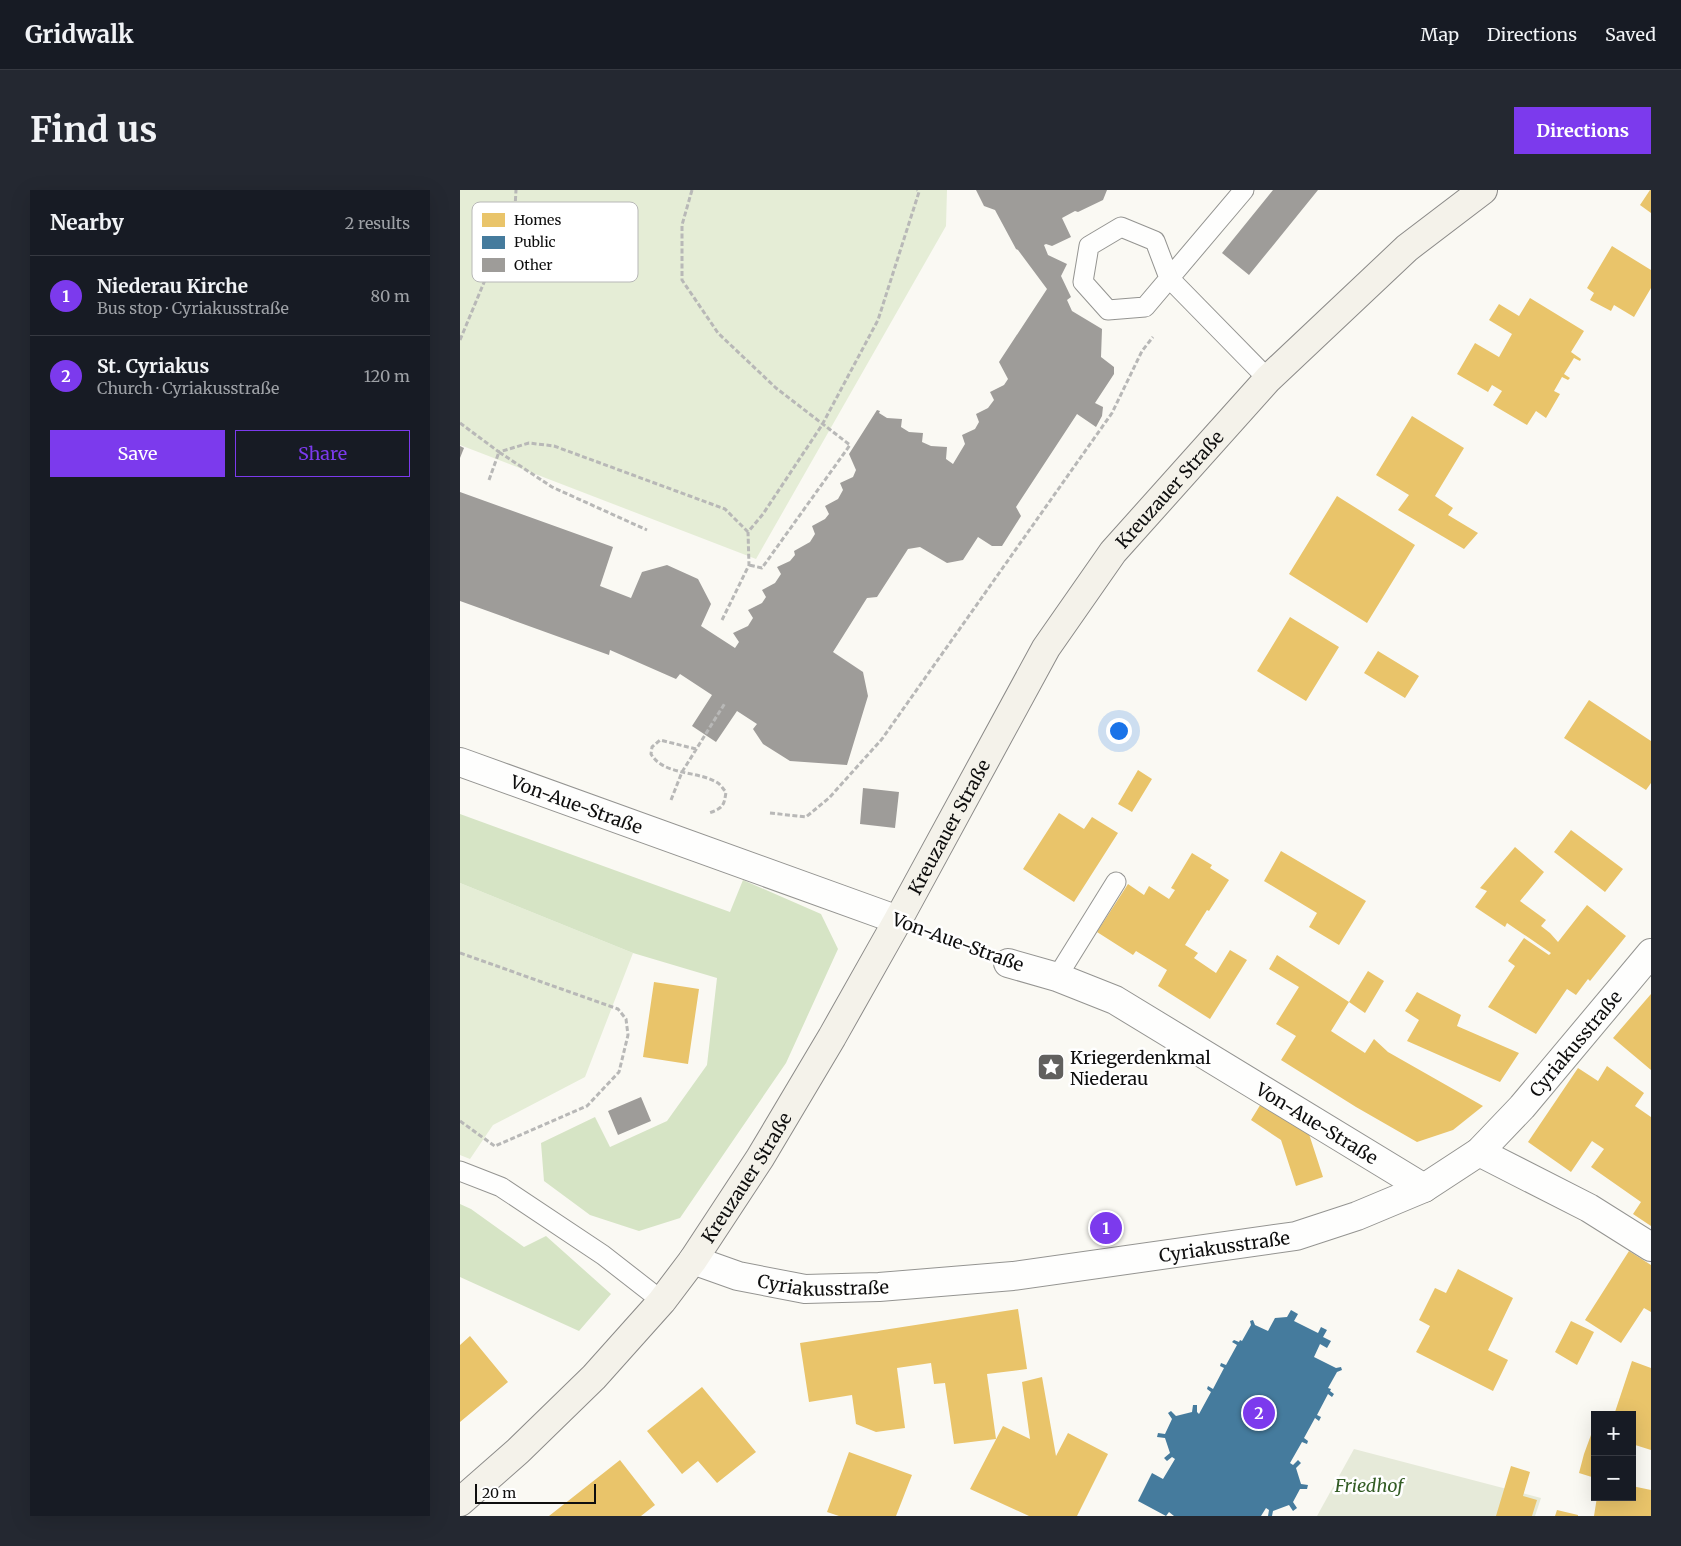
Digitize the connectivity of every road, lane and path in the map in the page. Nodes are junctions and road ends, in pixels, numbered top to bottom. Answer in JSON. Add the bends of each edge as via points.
{"nodes":[{"id":1,"x":692,"y":190,"type":"edge"},
{"id":2,"x":1244,"y":190,"type":"edge"},
{"id":3,"x":1483,"y":190,"type":"edge"},
{"id":4,"x":919,"y":191,"type":"edge"},
{"id":5,"x":1169,"y":278,"type":"junction"},
{"id":6,"x":484,"y":282,"type":"edge"},
{"id":7,"x":1193,"y":303,"type":"junction"},
{"id":8,"x":460,"y":340,"type":"edge"},
{"id":9,"x":1268,"y":379,"type":"junction"},
{"id":10,"x":460,"y":423,"type":"edge"},
{"id":11,"x":822,"y":425,"type":"junction"},
{"id":12,"x":499,"y":452,"type":"junction"},
{"id":13,"x":489,"y":480,"type":"dead end"},
{"id":14,"x":647,"y":530,"type":"dead end"},
{"id":15,"x":748,"y":532,"type":"junction"},
{"id":16,"x":749,"y":565,"type":"junction"},
{"id":17,"x":722,"y":620,"type":"dead end"},
{"id":18,"x":725,"y":703,"type":"dead end"},
{"id":19,"x":696,"y":749,"type":"junction"},
{"id":20,"x":460,"y":762,"type":"edge"},
{"id":21,"x":682,"y":772,"type":"junction"},
{"id":22,"x":673,"y":794,"type":"dead end"},
{"id":23,"x":671,"y":799,"type":"dead end"},
{"id":24,"x":678,"y":802,"type":"dead end"},
{"id":25,"x":703,"y":812,"type":"dead end"},
{"id":26,"x":770,"y":813,"type":"dead end"},
{"id":27,"x":1116,"y":882,"type":"dead end"},
{"id":28,"x":898,"y":920,"type":"junction"},
{"id":29,"x":460,"y":952,"type":"edge"},
{"id":30,"x":1651,"y":953,"type":"edge"},
{"id":31,"x":1008,"y":963,"type":"joint"},
{"id":32,"x":1057,"y":977,"type":"junction"},
{"id":33,"x":495,"y":1146,"type":"dead end"},
{"id":34,"x":1479,"y":1152,"type":"junction"},
{"id":35,"x":460,"y":1171,"type":"edge"},
{"id":36,"x":1424,"y":1188,"type":"junction"},
{"id":37,"x":1651,"y":1247,"type":"edge"},
{"id":38,"x":693,"y":1260,"type":"junction"},
{"id":39,"x":662,"y":1301,"type":"junction"},
{"id":40,"x":460,"y":1502,"type":"edge"}],
"edges":[{"from":1,"to":11,"type":"path","via":[[682,225],[682,280],[718,333],[776,388]]},
{"from":2,"to":5,"type":"lane"},
{"from":3,"to":9,"type":"main road","name":"Kreuzauer Straße","via":[[1407,248]]},
{"from":4,"to":11,"type":"path","via":[[878,320]]},
{"from":5,"to":5,"type":"lane","via":[[1155,242],[1121,227],[1089,246],[1083,282],[1108,310],[1145,307]]},
{"from":5,"to":7,"type":"lane"},
{"from":6,"to":8,"type":"path"},
{"from":7,"to":9,"type":"lane"},
{"from":7,"to":26,"type":"path","via":[[1157,330],[1142,350],[1112,413],[882,739],[829,798],[806,817]]},
{"from":9,"to":28,"type":"main road","name":"Kreuzauer Straße","via":[[1113,552],[1046,648]]},
{"from":10,"to":12,"type":"path"},
{"from":11,"to":15,"type":"path"},
{"from":11,"to":16,"type":"path","via":[[850,445],[762,568]]},
{"from":12,"to":13,"type":"path"},
{"from":12,"to":14,"type":"path","via":[[552,487]]},
{"from":12,"to":15,"type":"path","via":[[529,443],[554,446],[725,509]]},
{"from":15,"to":16,"type":"path"},
{"from":16,"to":17,"type":"path"},
{"from":18,"to":19,"type":"path"},
{"from":19,"to":21,"type":"path"},
{"from":19,"to":21,"type":"path","via":[[660,740],[652,747],[650,754],[655,761]]},
{"from":20,"to":28,"type":"street","name":"Von-Aue-Straße"},
{"from":21,"to":22,"type":"path"},
{"from":21,"to":25,"type":"path","via":[[718,783],[726,792],[725,804],[719,810]]},
{"from":23,"to":24,"type":"path"},
{"from":27,"to":32,"type":"lane"},
{"from":28,"to":31,"type":"path","name":"Von-Aue-Straße"},
{"from":28,"to":38,"type":"main road","name":"Kreuzauer Straße","via":[[760,1158]]},
{"from":29,"to":33,"type":"path","via":[[618,1009],[626,1019],[628,1035],[619,1072],[587,1106]]},
{"from":30,"to":34,"type":"street","name":"Cyriakusstraße","via":[[1522,1107]]},
{"from":31,"to":32,"type":"street","name":"Von-Aue-Straße"},
{"from":32,"to":36,"type":"street","name":"Von-Aue-Straße","via":[[1115,1000]]},
{"from":34,"to":36,"type":"street","name":"Cyriakusstraße"},
{"from":34,"to":37,"type":"street","via":[[1588,1208]]},
{"from":35,"to":39,"type":"lane","via":[[501,1186],[603,1255]]},
{"from":36,"to":38,"type":"street","name":"Cyriakusstraße","via":[[1357,1216],[1296,1236],[1013,1276],[879,1288],[805,1289],[738,1276]]},
{"from":38,"to":39,"type":"main road","name":"Kreuzauer Straße"},
{"from":39,"to":40,"type":"main road","name":"Kreuzauer Straße","via":[[565,1407]]}]}
